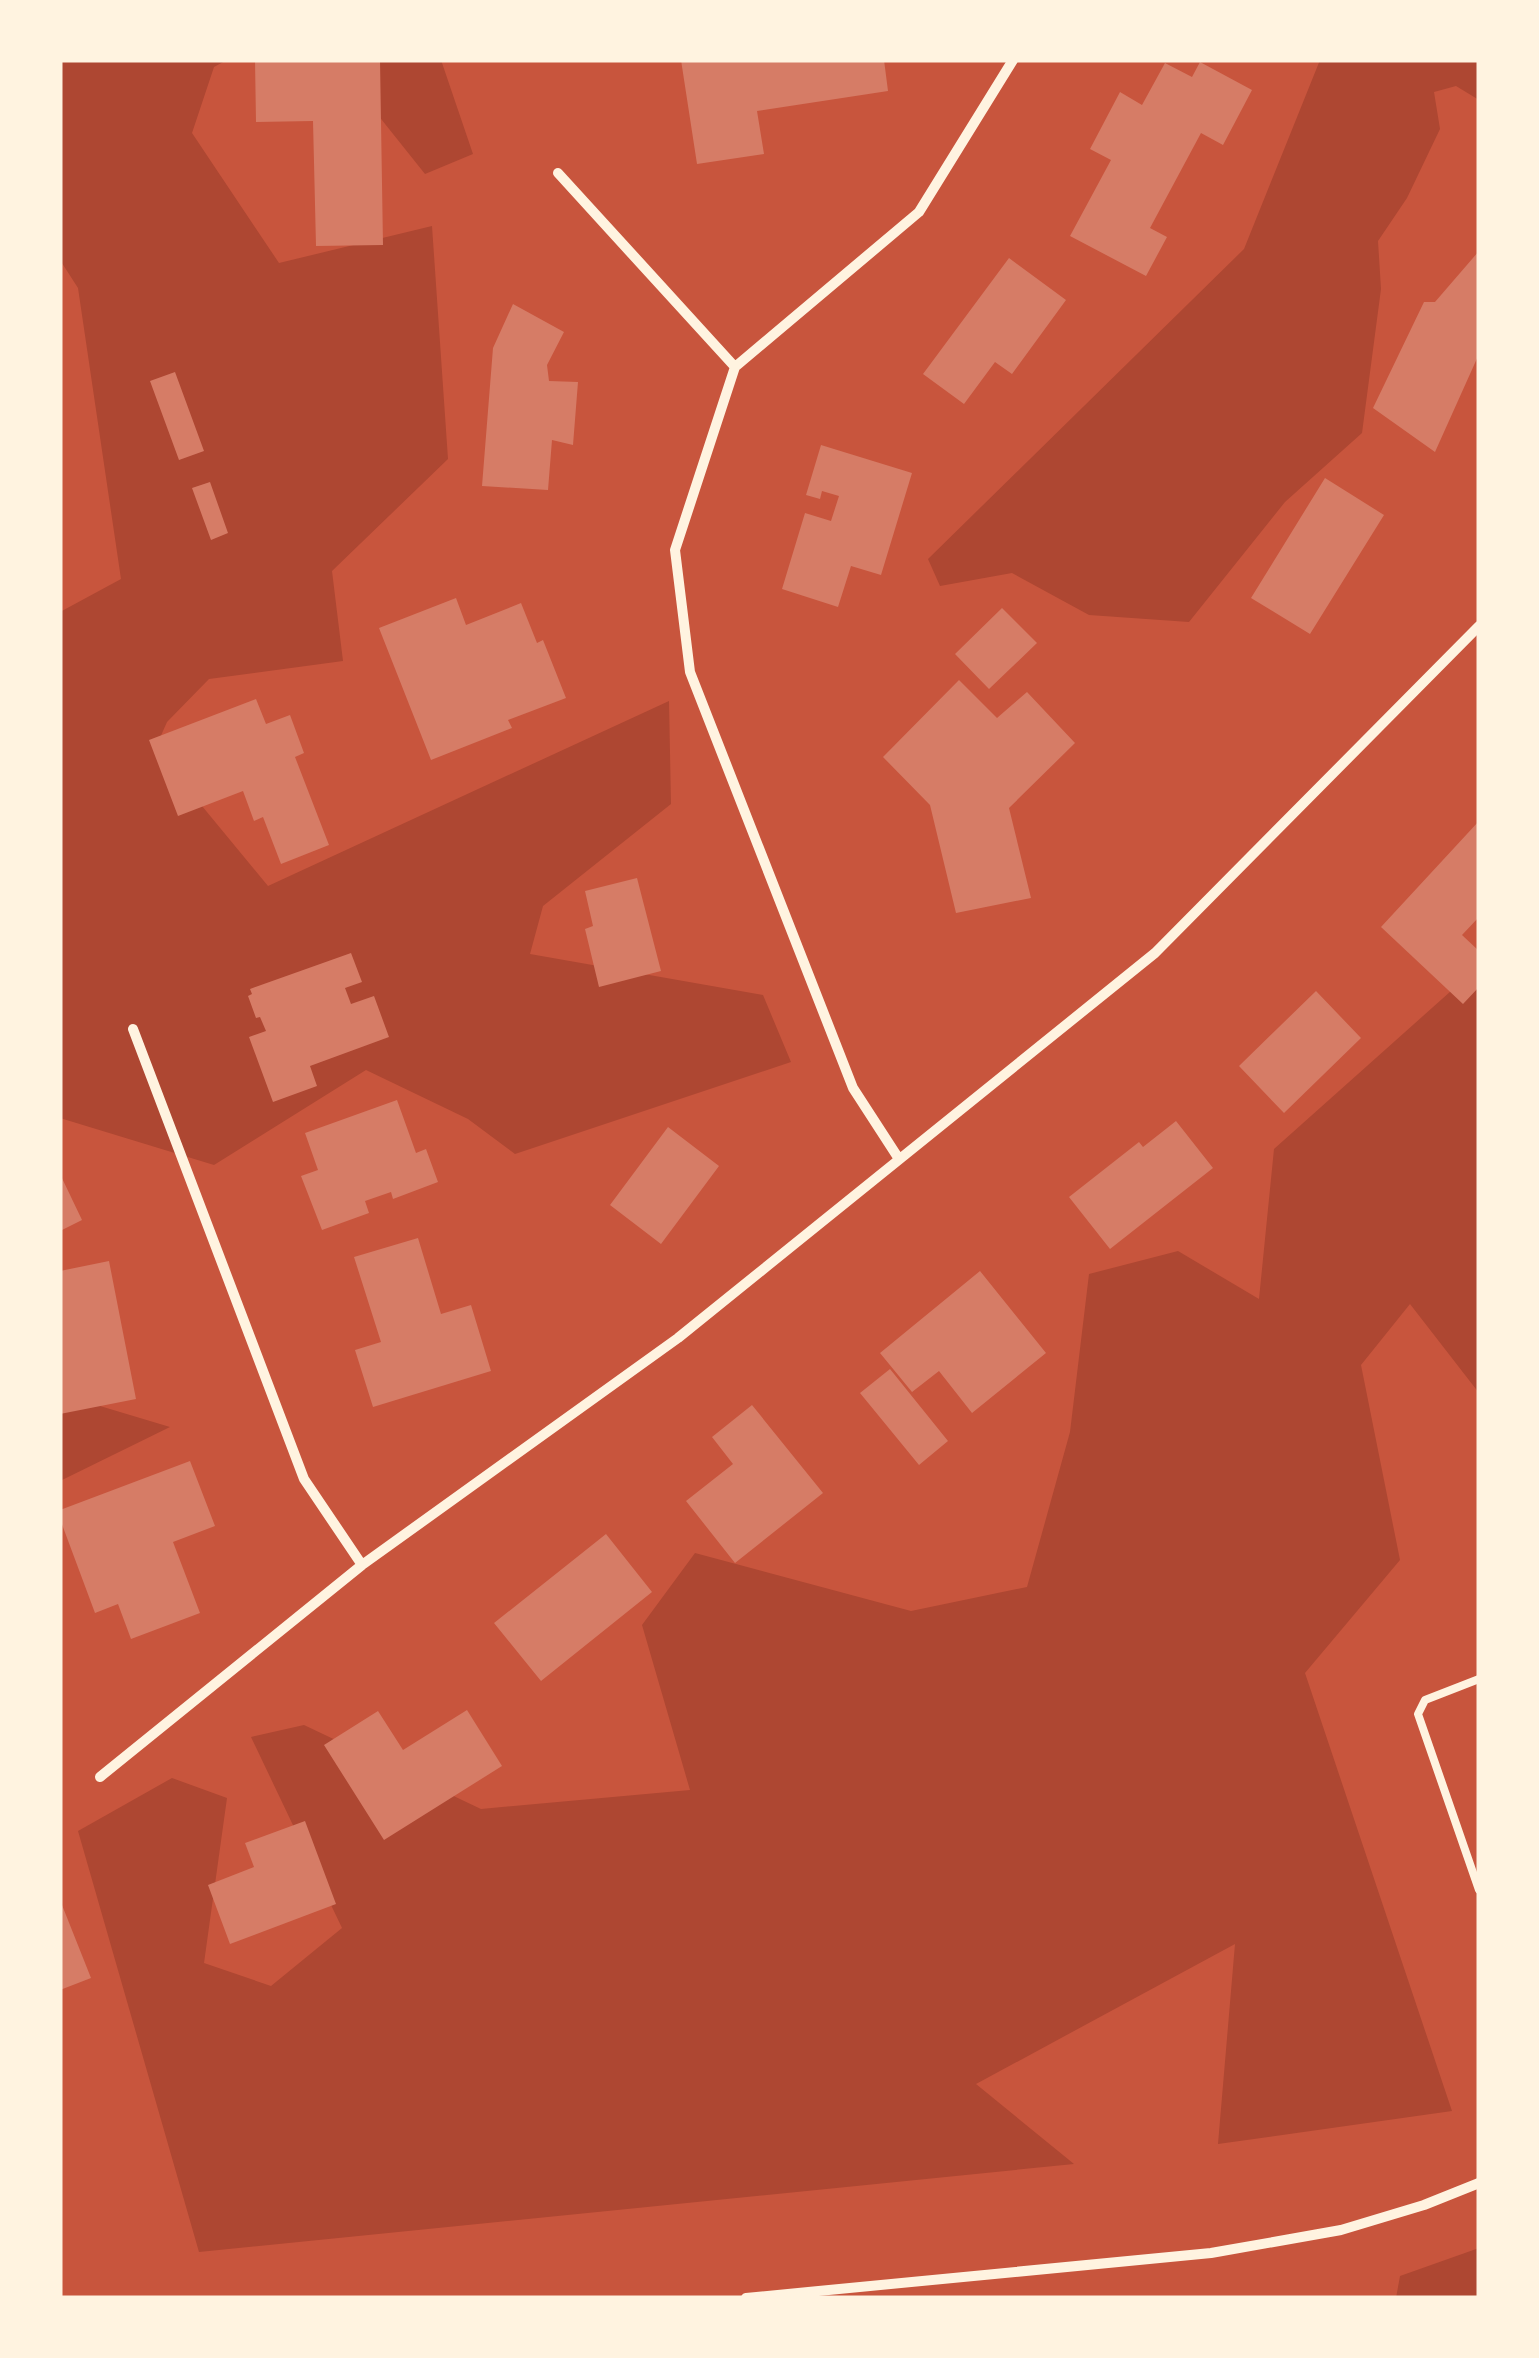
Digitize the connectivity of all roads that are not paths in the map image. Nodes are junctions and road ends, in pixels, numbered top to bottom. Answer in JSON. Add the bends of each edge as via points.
{"nodes":[{"id":1,"x":1014,"y":60,"type":"edge"},
{"id":2,"x":558,"y":173,"type":"dead end"},
{"id":3,"x":735,"y":367,"type":"junction"},
{"id":4,"x":1479,"y":626,"type":"edge"},
{"id":5,"x":133,"y":1029,"type":"dead end"},
{"id":6,"x":899,"y":1159,"type":"junction"},
{"id":7,"x":362,"y":1564,"type":"junction"},
{"id":8,"x":1479,"y":1679,"type":"edge"},
{"id":9,"x":100,"y":1777,"type":"dead end"},
{"id":10,"x":1479,"y":1890,"type":"edge"},
{"id":11,"x":1479,"y":2183,"type":"edge"},
{"id":12,"x":746,"y":2298,"type":"edge"}],
"edges":[{"from":1,"to":3,"type":"street","via":[[919,212]]},
{"from":2,"to":3,"type":"street"},
{"from":3,"to":6,"type":"street","via":[[674,550],[690,672],[853,1088]]},
{"from":4,"to":6,"type":"street","via":[[1155,954]]},
{"from":5,"to":7,"type":"street","via":[[304,1479]]},
{"from":6,"to":7,"type":"street","via":[[678,1338]]},
{"from":7,"to":9,"type":"street"},
{"from":8,"to":10,"type":"lane","via":[[1425,1700],[1418,1714]]},
{"from":11,"to":12,"type":"street","via":[[1341,2230],[1211,2253]]}]}
